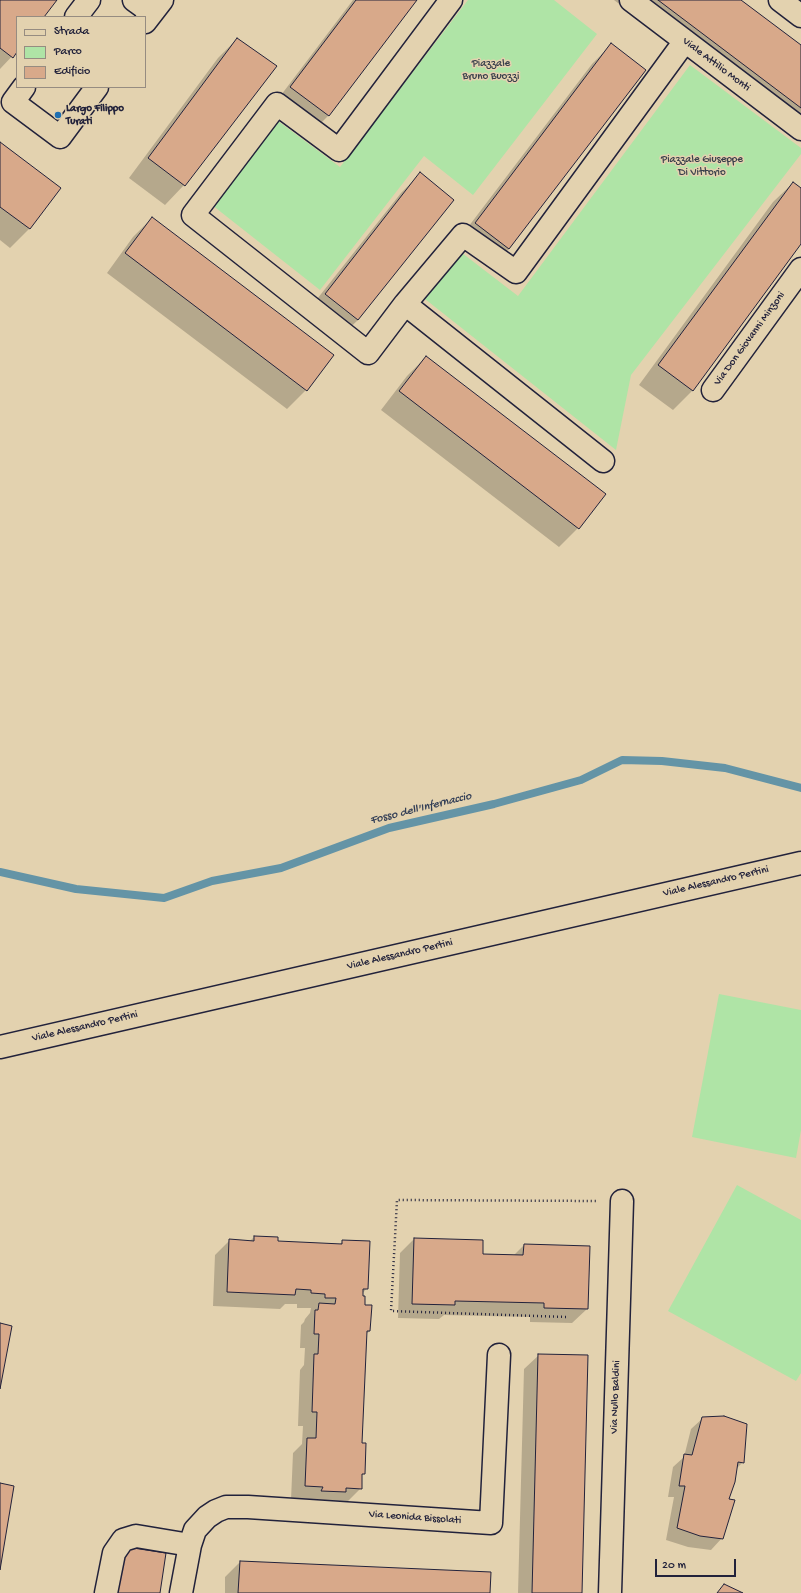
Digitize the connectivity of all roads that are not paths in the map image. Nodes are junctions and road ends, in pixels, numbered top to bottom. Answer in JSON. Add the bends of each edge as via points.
{"nodes":[{"id":1,"x":89,"y":0,"type":"edge"},
{"id":2,"x":134,"y":0,"type":"edge"},
{"id":3,"x":451,"y":0,"type":"edge"},
{"id":4,"x":631,"y":0,"type":"edge"},
{"id":5,"x":780,"y":0,"type":"edge"},
{"id":6,"x":153,"y":12,"type":"edge"},
{"id":7,"x":77,"y":16,"type":"edge"},
{"id":8,"x":801,"y":16,"type":"edge"},
{"id":9,"x":685,"y":41,"type":"junction"},
{"id":10,"x":23,"y":88,"type":"edge"},
{"id":11,"x":96,"y":88,"type":"edge"},
{"id":12,"x":801,"y":129,"type":"edge"},
{"id":13,"x":801,"y":269,"type":"edge"},
{"id":14,"x":405,"y":304,"type":"junction"},
{"id":15,"x":713,"y":390,"type":"dead end"},
{"id":16,"x":603,"y":461,"type":"dead end"},
{"id":17,"x":801,"y":863,"type":"edge"},
{"id":18,"x":0,"y":1047,"type":"edge"},
{"id":19,"x":622,"y":1201,"type":"road end"},
{"id":20,"x":499,"y":1355,"type":"dead end"},
{"id":21,"x":190,"y":1545,"type":"junction"},
{"id":22,"x":106,"y":1593,"type":"edge"},
{"id":23,"x":181,"y":1593,"type":"edge"},
{"id":24,"x":610,"y":1593,"type":"edge"}],
"edges":[{"from":1,"to":7,"type":"street"},
{"from":2,"to":6,"type":"street"},
{"from":3,"to":14,"type":"street","via":[[339,150],[277,104],[193,215],[368,353]]},
{"from":4,"to":9,"type":"street","name":"Viale Attilio Monti"},
{"from":5,"to":8,"type":"street"},
{"from":9,"to":12,"type":"street","name":"Viale Attilio Monti"},
{"from":9,"to":14,"type":"street","via":[[516,272],[463,235]]},
{"from":10,"to":11,"type":"street","via":[[13,102],[60,137]]},
{"from":13,"to":15,"type":"street","name":"Via Don Giovanni Minzoni"},
{"from":14,"to":16,"type":"street"},
{"from":17,"to":18,"type":"street","name":"Viale Alessandro Pertini"},
{"from":19,"to":24,"type":"street","name":"Via Nullo Baldini"},
{"from":20,"to":21,"type":"street","name":"Via Leonida Bissolati","via":[[491,1523],[236,1506],[221,1509],[207,1517],[195,1530]]},
{"from":21,"to":22,"type":"street","via":[[136,1536],[123,1540],[114,1553]]},
{"from":21,"to":23,"type":"street"}]}
